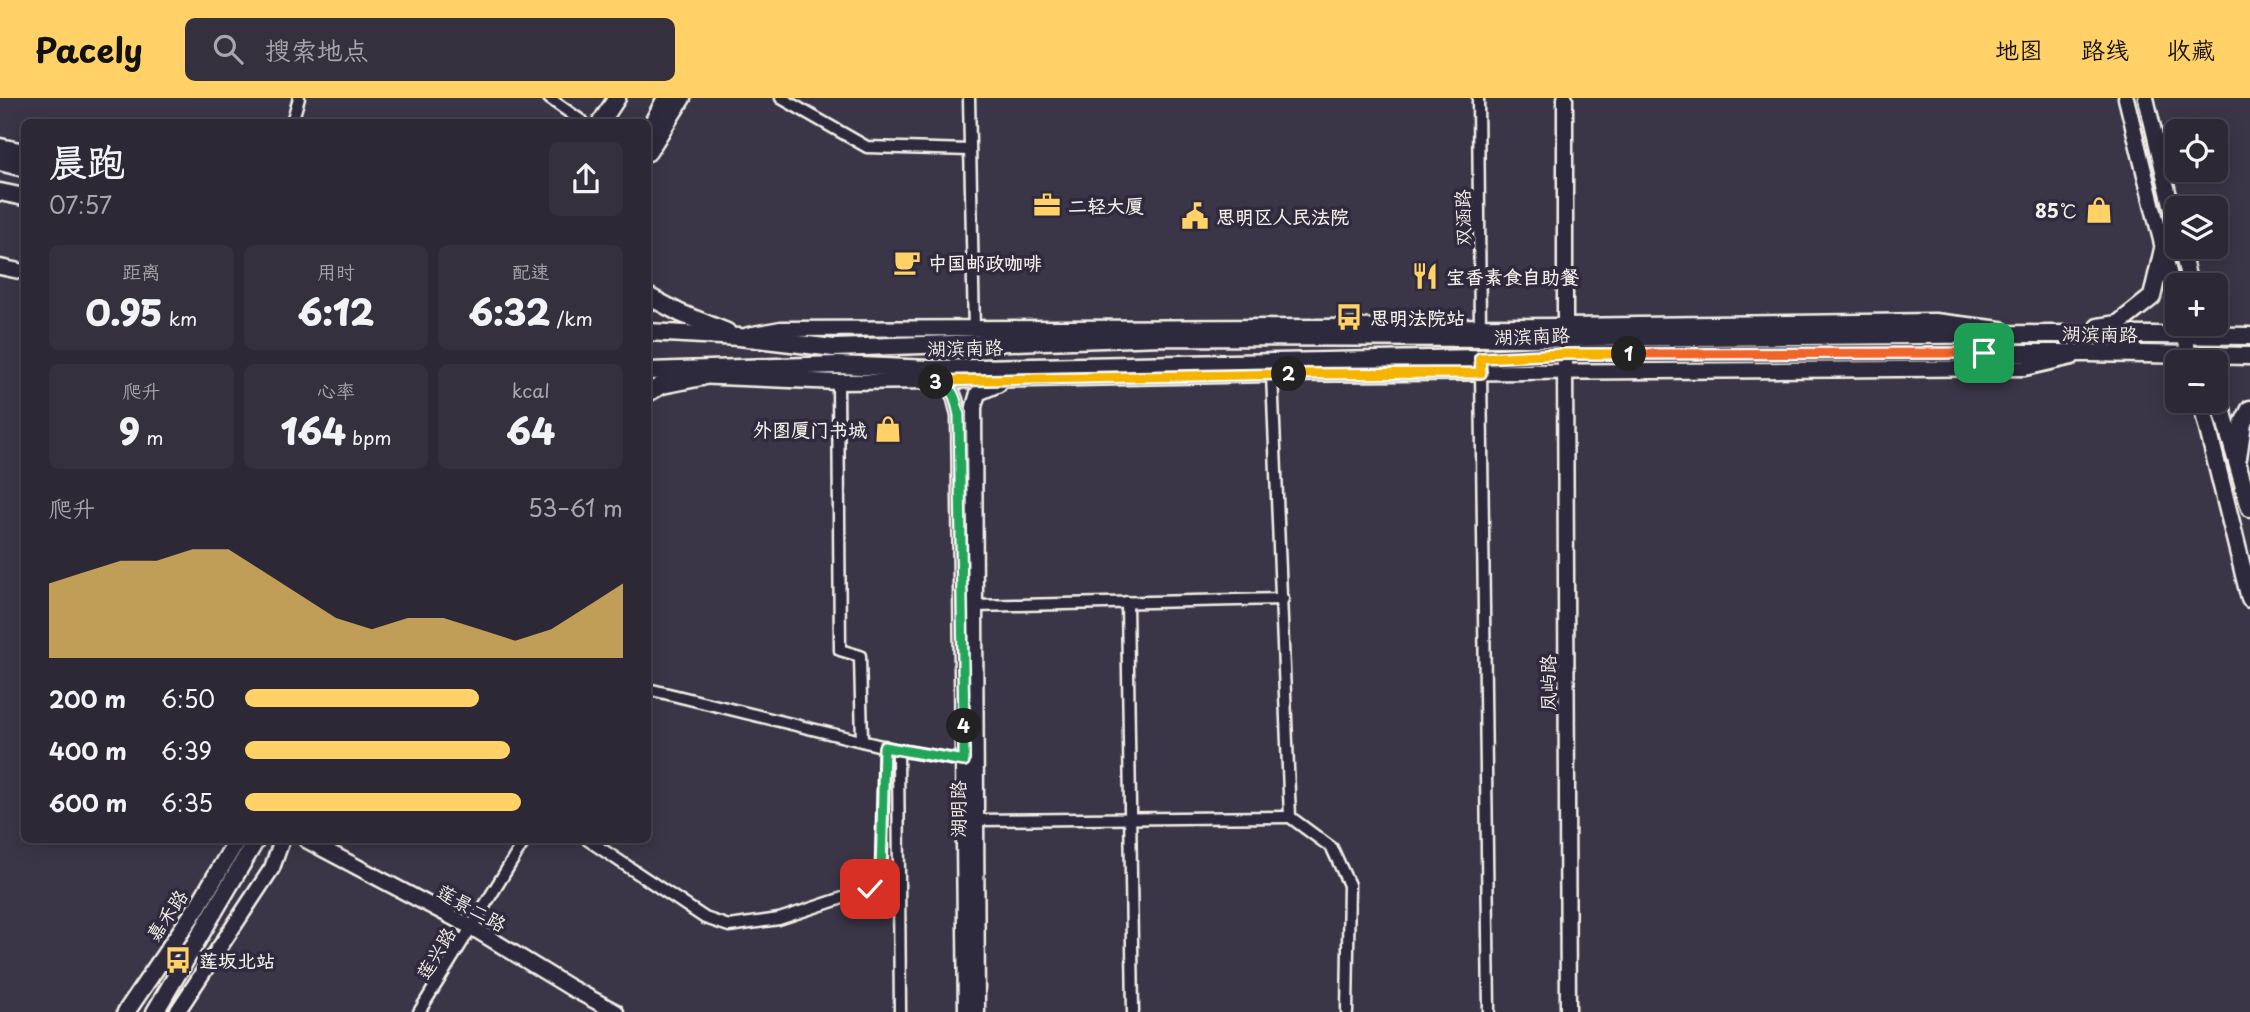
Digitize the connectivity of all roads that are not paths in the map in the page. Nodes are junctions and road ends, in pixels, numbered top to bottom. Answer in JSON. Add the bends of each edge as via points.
{"nodes":[{"id":1,"x":299,"y":98,"type":"edge"},
{"id":2,"x":549,"y":98,"type":"edge"},
{"id":3,"x":619,"y":98,"type":"edge"},
{"id":4,"x":667,"y":98,"type":"edge"},
{"id":5,"x":682,"y":98,"type":"edge"},
{"id":6,"x":781,"y":98,"type":"edge"},
{"id":7,"x":969,"y":98,"type":"edge"},
{"id":8,"x":1478,"y":98,"type":"edge"},
{"id":9,"x":1565,"y":98,"type":"edge"},
{"id":10,"x":2126,"y":98,"type":"edge"},
{"id":11,"x":2146,"y":98,"type":"edge"},
{"id":12,"x":293,"y":119,"type":"edge"},
{"id":13,"x":579,"y":119,"type":"edge"},
{"id":14,"x":603,"y":119,"type":"edge"},
{"id":15,"x":610,"y":119,"type":"edge"},
{"id":16,"x":651,"y":127,"type":"edge"},
{"id":17,"x":0,"y":147,"type":"edge"},
{"id":18,"x":651,"y":147,"type":"edge"},
{"id":19,"x":970,"y":150,"type":"junction"},
{"id":20,"x":21,"y":151,"type":"edge"},
{"id":21,"x":0,"y":162,"type":"edge"},
{"id":22,"x":21,"y":167,"type":"edge"},
{"id":23,"x":0,"y":192,"type":"edge"},
{"id":24,"x":21,"y":196,"type":"edge"},
{"id":25,"x":2169,"y":196,"type":"edge"},
{"id":26,"x":2163,"y":249,"type":"junction"},
{"id":27,"x":0,"y":267,"type":"edge"},
{"id":28,"x":21,"y":271,"type":"edge"},
{"id":29,"x":2169,"y":273,"type":"edge"},
{"id":30,"x":651,"y":298,"type":"edge"},
{"id":31,"x":974,"y":330,"type":"junction"},
{"id":32,"x":1480,"y":331,"type":"junction"},
{"id":33,"x":2165,"y":331,"type":"edge"},
{"id":34,"x":651,"y":332,"type":"edge"},
{"id":35,"x":2228,"y":333,"type":"edge"},
{"id":36,"x":2051,"y":334,"type":"junction"},
{"id":37,"x":2250,"y":336,"type":"edge"},
{"id":38,"x":739,"y":337,"type":"junction"},
{"id":39,"x":1565,"y":339,"type":"junction"},
{"id":40,"x":2089,"y":353,"type":"junction"},
{"id":41,"x":2250,"y":356,"type":"edge"},
{"id":42,"x":2165,"y":358,"type":"edge"},
{"id":43,"x":2228,"y":358,"type":"edge"},
{"id":44,"x":1481,"y":365,"type":"junction"},
{"id":45,"x":651,"y":371,"type":"edge"},
{"id":46,"x":651,"y":371,"type":"edge"},
{"id":47,"x":1565,"y":372,"type":"junction"},
{"id":48,"x":1272,"y":374,"type":"junction"},
{"id":49,"x":707,"y":376,"type":"junction"},
{"id":50,"x":1014,"y":380,"type":"junction"},
{"id":51,"x":935,"y":381,"type":"junction"},
{"id":52,"x":838,"y":382,"type":"junction"},
{"id":53,"x":651,"y":391,"type":"edge"},
{"id":54,"x":2250,"y":409,"type":"edge"},
{"id":55,"x":2204,"y":413,"type":"edge"},
{"id":56,"x":2223,"y":413,"type":"edge"},
{"id":57,"x":2250,"y":508,"type":"edge"},
{"id":58,"x":1283,"y":599,"type":"junction"},
{"id":59,"x":2250,"y":599,"type":"edge"},
{"id":60,"x":1128,"y":602,"type":"junction"},
{"id":61,"x":975,"y":606,"type":"junction"},
{"id":62,"x":651,"y":689,"type":"edge"},
{"id":63,"x":863,"y":741,"type":"junction"},
{"id":64,"x":884,"y":747,"type":"junction"},
{"id":65,"x":898,"y":750,"type":"junction"},
{"id":66,"x":964,"y":761,"type":"junction"},
{"id":67,"x":1290,"y":817,"type":"junction"},
{"id":68,"x":1130,"y":818,"type":"junction"},
{"id":69,"x":976,"y":820,"type":"junction"},
{"id":70,"x":235,"y":843,"type":"edge"},
{"id":71,"x":254,"y":843,"type":"edge"},
{"id":72,"x":281,"y":843,"type":"edge"},
{"id":73,"x":312,"y":843,"type":"edge"},
{"id":74,"x":523,"y":843,"type":"edge"},
{"id":75,"x":592,"y":843,"type":"edge"},
{"id":76,"x":471,"y":927,"type":"junction"},
{"id":77,"x":126,"y":1012,"type":"edge"},
{"id":78,"x":155,"y":1012,"type":"edge"},
{"id":79,"x":177,"y":1012,"type":"edge"},
{"id":80,"x":419,"y":1012,"type":"edge"},
{"id":81,"x":616,"y":1012,"type":"edge"},
{"id":82,"x":900,"y":1012,"type":"edge"},
{"id":83,"x":966,"y":1012,"type":"edge"},
{"id":84,"x":976,"y":1012,"type":"edge"},
{"id":85,"x":1133,"y":1012,"type":"edge"},
{"id":86,"x":1348,"y":1012,"type":"edge"},
{"id":87,"x":1489,"y":1012,"type":"edge"},
{"id":88,"x":1568,"y":1012,"type":"edge"}],
"edges":[{"from":1,"to":12,"type":"street"},
{"from":2,"to":13,"type":"street"},
{"from":3,"to":14,"type":"main road"},
{"from":3,"to":15,"type":"main road"},
{"from":4,"to":16,"type":"main road"},
{"from":5,"to":18,"type":"main road"},
{"from":6,"to":19,"type":"street","via":[[867,147]]},
{"from":7,"to":19,"type":"street"},
{"from":8,"to":32,"type":"street","name":"双涵路"},
{"from":9,"to":39,"type":"main road","name":"凤屿路"},
{"from":10,"to":26,"type":"main road"},
{"from":11,"to":25,"type":"main road"},
{"from":17,"to":20,"type":"main road"},
{"from":19,"to":31,"type":"street"},
{"from":21,"to":22,"type":"main road"},
{"from":23,"to":24,"type":"main road"},
{"from":26,"to":29,"type":"main road"},
{"from":26,"to":36,"type":"main road","via":[[2152,297],[2118,324]]},
{"from":27,"to":28,"type":"main road"},
{"from":30,"to":38,"type":"main road"},
{"from":31,"to":32,"type":"main road","name":"湖滨南路"},
{"from":31,"to":38,"type":"main road","name":"湖滨南路","via":[[781,329]]},
{"from":32,"to":38,"type":"main road","name":"湖滨南路","via":[[834,348]]},
{"from":32,"to":39,"type":"main road","name":"湖滨南路"},
{"from":33,"to":36,"type":"main road","name":"湖滨南路"},
{"from":34,"to":38,"type":"main road","name":"湖滨南路"},
{"from":35,"to":37,"type":"main road","name":"湖滨南路"},
{"from":36,"to":39,"type":"main road","name":"湖滨南路"},
{"from":39,"to":40,"type":"main road","name":"湖滨南路"},
{"from":39,"to":44,"type":"main road","name":"湖滨南路"},
{"from":39,"to":47,"type":"main road","name":"凤屿路"},
{"from":40,"to":42,"type":"main road","name":"湖滨南路"},
{"from":40,"to":47,"type":"main road","via":[[2025,368]]},
{"from":41,"to":43,"type":"main road","name":"湖滨南路"},
{"from":44,"to":45,"type":"main road","name":"湖滨南路","via":[[930,369],[838,365]]},
{"from":44,"to":47,"type":"main road"},
{"from":44,"to":48,"type":"main road"},
{"from":44,"to":87,"type":"street"},
{"from":46,"to":49,"type":"main road"},
{"from":47,"to":88,"type":"main road","name":"凤屿路"},
{"from":48,"to":50,"type":"main road"},
{"from":48,"to":58,"type":"street"},
{"from":49,"to":52,"type":"main road"},
{"from":49,"to":53,"type":"main road"},
{"from":50,"to":51,"type":"main road"},
{"from":50,"to":61,"type":"main road","name":"湖明路","via":[[978,393],[974,407]]},
{"from":51,"to":52,"type":"main road"},
{"from":51,"to":66,"type":"main road","name":"湖明路","via":[[955,395],[959,415]]},
{"from":52,"to":63,"type":"street","via":[[840,650],[860,656]]},
{"from":54,"to":57,"type":"main road","via":[[2237,457]]},
{"from":55,"to":59,"type":"main road"},
{"from":56,"to":57,"type":"main road"},
{"from":58,"to":60,"type":"street"},
{"from":58,"to":67,"type":"street"},
{"from":60,"to":61,"type":"street"},
{"from":60,"to":68,"type":"street"},
{"from":61,"to":69,"type":"main road","name":"湖明路"},
{"from":62,"to":63,"type":"street"},
{"from":63,"to":64,"type":"street"},
{"from":64,"to":65,"type":"street"},
{"from":64,"to":75,"type":"street","via":[[881,877],[870,889],[779,919],[729,926],[705,918]]},
{"from":65,"to":66,"type":"street"},
{"from":65,"to":82,"type":"street"},
{"from":66,"to":83,"type":"main road","name":"湖明路"},
{"from":67,"to":68,"type":"street"},
{"from":67,"to":86,"type":"street","via":[[1332,848],[1349,885]]},
{"from":68,"to":69,"type":"street"},
{"from":68,"to":85,"type":"street"},
{"from":69,"to":84,"type":"main road","name":"湖明路"},
{"from":70,"to":77,"type":"main road","name":"嘉禾路"},
{"from":71,"to":78,"type":"main road","name":"嘉禾路"},
{"from":72,"to":79,"type":"main road","via":[[272,868]]},
{"from":73,"to":76,"type":"main road","name":"莲景二路"},
{"from":74,"to":76,"type":"street","name":"莲兴路"},
{"from":76,"to":80,"type":"street","name":"莲兴路"},
{"from":76,"to":81,"type":"main road","name":"莲景二路"}]}
